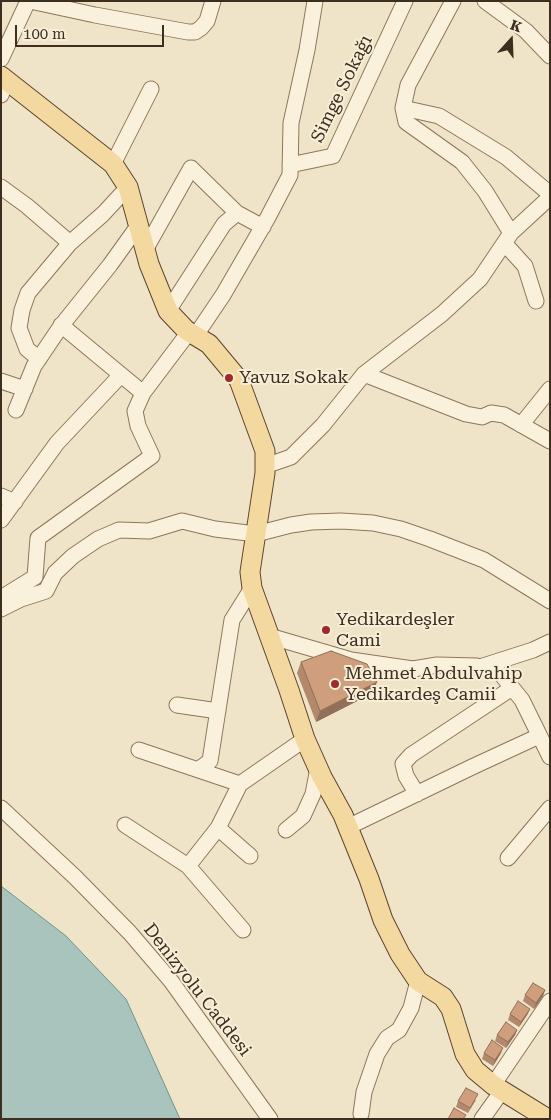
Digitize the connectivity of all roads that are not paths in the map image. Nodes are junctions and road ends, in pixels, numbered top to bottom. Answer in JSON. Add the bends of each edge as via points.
{"nodes":[{"id":1,"x":29,"y":1,"type":"edge"},
{"id":2,"x":212,"y":1,"type":"edge"},
{"id":3,"x":315,"y":1,"type":"edge"},
{"id":4,"x":405,"y":1,"type":"edge"},
{"id":5,"x":453,"y":1,"type":"edge"},
{"id":6,"x":485,"y":1,"type":"edge"},
{"id":7,"x":550,"y":56,"type":"edge"},
{"id":8,"x":1,"y":59,"type":"edge"},
{"id":9,"x":3,"y":83,"type":"edge"},
{"id":10,"x":151,"y":89,"type":"dead end"},
{"id":11,"x":403,"y":108,"type":"junction"},
{"id":12,"x":113,"y":164,"type":"junction"},
{"id":13,"x":290,"y":164,"type":"junction"},
{"id":14,"x":1,"y":187,"type":"edge"},
{"id":15,"x":128,"y":187,"type":"junction"},
{"id":16,"x":550,"y":195,"type":"edge"},
{"id":17,"x":237,"y":213,"type":"junction"},
{"id":18,"x":138,"y":226,"type":"junction"},
{"id":19,"x":263,"y":227,"type":"junction"},
{"id":20,"x":508,"y":239,"type":"junction"},
{"id":21,"x":70,"y":244,"type":"junction"},
{"id":22,"x":145,"y":250,"type":"junction"},
{"id":23,"x":536,"y":301,"type":"dead end"},
{"id":24,"x":168,"y":311,"type":"junction"},
{"id":25,"x":62,"y":325,"type":"junction"},
{"id":26,"x":192,"y":333,"type":"junction"},
{"id":27,"x":39,"y":359,"type":"junction"},
{"id":28,"x":364,"y":374,"type":"junction"},
{"id":29,"x":121,"y":375,"type":"junction"},
{"id":30,"x":1,"y":381,"type":"edge"},
{"id":31,"x":25,"y":389,"type":"junction"},
{"id":32,"x":550,"y":389,"type":"edge"},
{"id":33,"x":143,"y":393,"type":"junction"},
{"id":34,"x":16,"y":410,"type":"dead end"},
{"id":35,"x":521,"y":425,"type":"junction"},
{"id":36,"x":550,"y":441,"type":"edge"},
{"id":37,"x":265,"y":466,"type":"junction"},
{"id":38,"x":8,"y":499,"type":"edge"},
{"id":39,"x":1,"y":520,"type":"edge"},
{"id":40,"x":256,"y":534,"type":"junction"},
{"id":41,"x":252,"y":588,"type":"junction"},
{"id":42,"x":1,"y":598,"type":"edge"},
{"id":43,"x":550,"y":601,"type":"edge"},
{"id":44,"x":1,"y":609,"type":"edge"},
{"id":45,"x":269,"y":636,"type":"junction"},
{"id":46,"x":550,"y":642,"type":"edge"},
{"id":47,"x":480,"y":667,"type":"junction"},
{"id":48,"x":512,"y":688,"type":"junction"},
{"id":49,"x":177,"y":705,"type":"dead end"},
{"id":50,"x":218,"y":710,"type":"junction"},
{"id":51,"x":540,"y":736,"type":"junction"},
{"id":52,"x":305,"y":739,"type":"junction"},
{"id":53,"x":139,"y":750,"type":"dead end"},
{"id":54,"x":550,"y":757,"type":"edge"},
{"id":55,"x":318,"y":768,"type":"junction"},
{"id":56,"x":199,"y":769,"type":"junction"},
{"id":57,"x":240,"y":784,"type":"junction"},
{"id":58,"x":417,"y":794,"type":"junction"},
{"id":59,"x":1,"y":808,"type":"edge"},
{"id":60,"x":550,"y":808,"type":"edge"},
{"id":61,"x":125,"y":826,"type":"dead end"},
{"id":62,"x":348,"y":827,"type":"junction"},
{"id":63,"x":218,"y":828,"type":"junction"},
{"id":64,"x":286,"y":830,"type":"dead end"},
{"id":65,"x":250,"y":856,"type":"dead end"},
{"id":66,"x":508,"y":858,"type":"dead end"},
{"id":67,"x":188,"y":866,"type":"junction"},
{"id":68,"x":243,"y":930,"type":"dead end"},
{"id":69,"x":418,"y":981,"type":"junction"},
{"id":70,"x":550,"y":1000,"type":"edge"},
{"id":71,"x":498,"y":1088,"type":"junction"},
{"id":72,"x":361,"y":1114,"type":"dead end"},
{"id":73,"x":270,"y":1119,"type":"edge"},
{"id":74,"x":482,"y":1119,"type":"edge"},
{"id":75,"x":548,"y":1119,"type":"edge"}],
"edges":[{"from":1,"to":2,"type":"street","via":[[188,32],[195,32],[207,21]]},
{"from":1,"to":8,"type":"street"},
{"from":3,"to":13,"type":"street","via":[[291,123]]},
{"from":4,"to":13,"type":"street","name":"Simge Sokağı","via":[[333,156]]},
{"from":5,"to":11,"type":"street","via":[[408,84]]},
{"from":6,"to":7,"type":"street","via":[[526,30]]},
{"from":9,"to":12,"type":"main road"},
{"from":10,"to":12,"type":"street"},
{"from":11,"to":16,"type":"street","via":[[439,116],[506,157]]},
{"from":11,"to":20,"type":"street","via":[[406,122],[462,162],[485,191]]},
{"from":12,"to":15,"type":"main road"},
{"from":13,"to":19,"type":"street","via":[[290,175]]},
{"from":14,"to":21,"type":"street"},
{"from":15,"to":18,"type":"main road"},
{"from":15,"to":21,"type":"street"},
{"from":16,"to":20,"type":"street"},
{"from":17,"to":19,"type":"street"},
{"from":17,"to":22,"type":"street","via":[[191,168]]},
{"from":17,"to":24,"type":"street","via":[[224,224]]},
{"from":18,"to":22,"type":"main road"},
{"from":18,"to":25,"type":"street"},
{"from":19,"to":26,"type":"street","via":[[223,296]]},
{"from":20,"to":23,"type":"street","via":[[525,266]]},
{"from":20,"to":28,"type":"street","via":[[480,279],[442,314]]},
{"from":21,"to":27,"type":"street","via":[[28,292],[22,310],[19,328],[27,349]]},
{"from":22,"to":24,"type":"main road"},
{"from":24,"to":26,"type":"main road"},
{"from":25,"to":27,"type":"street"},
{"from":25,"to":29,"type":"street"},
{"from":26,"to":33,"type":"street"},
{"from":26,"to":37,"type":"main road","via":[[209,344],[239,380],[265,451]]},
{"from":27,"to":31,"type":"street"},
{"from":28,"to":35,"type":"street","via":[[466,414],[482,417],[491,413],[504,415]]},
{"from":28,"to":37,"type":"street","via":[[291,457]]},
{"from":29,"to":33,"type":"street"},
{"from":29,"to":38,"type":"street"},
{"from":30,"to":31,"type":"street"},
{"from":31,"to":34,"type":"street"},
{"from":32,"to":35,"type":"street"},
{"from":33,"to":42,"type":"street","via":[[135,411],[152,456],[38,538],[35,577]]},
{"from":35,"to":36,"type":"street"},
{"from":37,"to":40,"type":"main road"},
{"from":38,"to":39,"type":"street"},
{"from":40,"to":41,"type":"main road","via":[[250,572]]},
{"from":40,"to":43,"type":"street","via":[[311,522],[382,525],[484,560]]},
{"from":40,"to":44,"type":"street","via":[[182,521],[149,531],[119,530],[72,556],[55,574],[46,591]]},
{"from":41,"to":45,"type":"main road"},
{"from":41,"to":50,"type":"street","via":[[232,620]]},
{"from":45,"to":47,"type":"street","via":[[351,660],[413,669],[437,664]]},
{"from":45,"to":52,"type":"main road"},
{"from":46,"to":47,"type":"street"},
{"from":47,"to":48,"type":"street","via":[[501,674]]},
{"from":48,"to":51,"type":"street","via":[[522,700]]},
{"from":48,"to":58,"type":"street","via":[[411,755],[403,764]]},
{"from":49,"to":50,"type":"street"},
{"from":50,"to":56,"type":"street","via":[[210,762]]},
{"from":51,"to":54,"type":"street"},
{"from":51,"to":58,"type":"street"},
{"from":52,"to":55,"type":"main road"},
{"from":52,"to":57,"type":"street"},
{"from":53,"to":56,"type":"street"},
{"from":55,"to":62,"type":"main road"},
{"from":55,"to":64,"type":"street","via":[[313,794],[302,816]]},
{"from":56,"to":57,"type":"street"},
{"from":57,"to":63,"type":"street"},
{"from":58,"to":62,"type":"street"},
{"from":59,"to":73,"type":"street","name":"Denizyolu Caddesi","via":[[130,932],[171,981]]},
{"from":60,"to":66,"type":"street"},
{"from":61,"to":67,"type":"street"},
{"from":62,"to":69,"type":"main road","via":[[383,920]]},
{"from":63,"to":65,"type":"street"},
{"from":63,"to":67,"type":"street"},
{"from":67,"to":68,"type":"street"},
{"from":69,"to":71,"type":"main road","via":[[443,997],[451,1010],[465,1054],[475,1070]]},
{"from":69,"to":72,"type":"street","via":[[411,1008],[399,1030],[387,1038],[377,1054],[364,1092]]},
{"from":70,"to":71,"type":"street"},
{"from":71,"to":74,"type":"street"},
{"from":71,"to":75,"type":"main road"}]}
